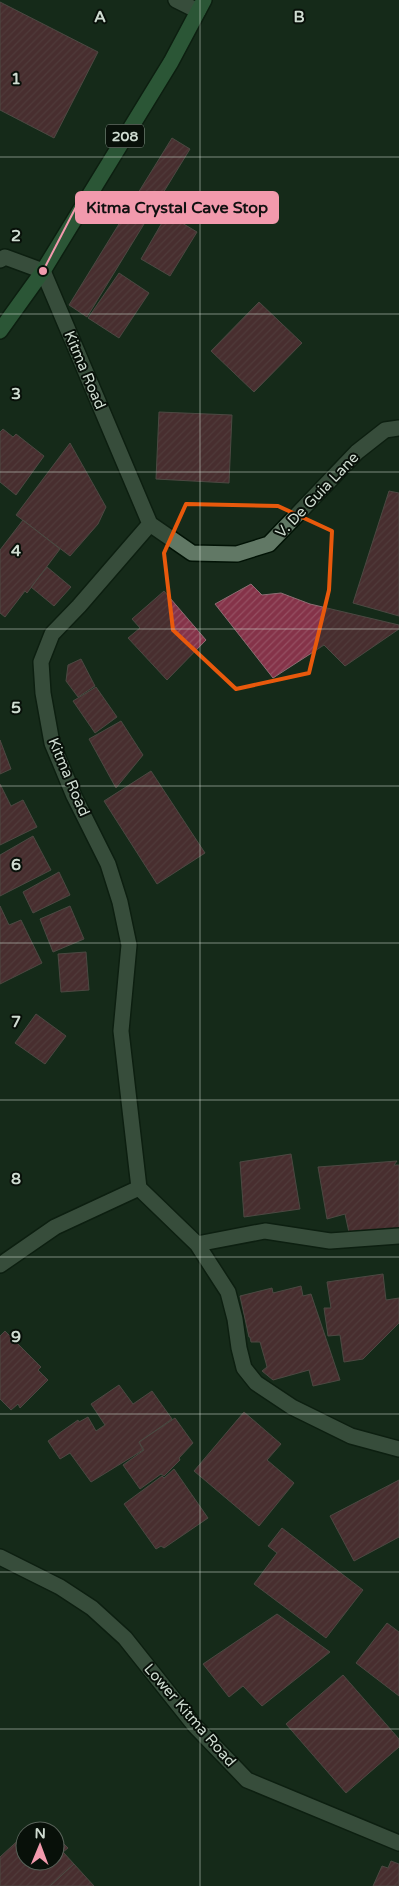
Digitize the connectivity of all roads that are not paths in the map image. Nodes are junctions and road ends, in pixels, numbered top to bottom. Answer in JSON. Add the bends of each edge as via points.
{"nodes":[{"id":1,"x":176,"y":0,"type":"edge"},
{"id":2,"x":201,"y":6,"type":"edge"},
{"id":3,"x":0,"y":260,"type":"edge"},
{"id":4,"x":43,"y":271,"type":"junction"},
{"id":5,"x":0,"y":331,"type":"edge"},
{"id":6,"x":399,"y":428,"type":"edge"},
{"id":7,"x":150,"y":524,"type":"junction"},
{"id":8,"x":139,"y":1188,"type":"junction"},
{"id":9,"x":399,"y":1236,"type":"edge"},
{"id":10,"x":197,"y":1244,"type":"junction"},
{"id":11,"x":0,"y":1265,"type":"edge"},
{"id":12,"x":399,"y":1449,"type":"edge"},
{"id":13,"x":0,"y":1557,"type":"edge"},
{"id":14,"x":399,"y":1843,"type":"edge"}],
"edges":[{"from":1,"to":2,"type":"street"},
{"from":2,"to":4,"type":"main road","number":"208","via":[[171,62]]},
{"from":3,"to":4,"type":"street","via":[[5,257]]},
{"from":4,"to":5,"type":"main road","number":"208"},
{"from":4,"to":7,"type":"street","name":"Kitma Road"},
{"from":6,"to":7,"type":"street","name":"V. De Guia Lane","via":[[385,430],[356,452],[270,544],[237,554],[192,553]]},
{"from":7,"to":8,"type":"street","name":"Kitma Road","via":[[52,634],[41,662],[52,743],[108,864],[129,945],[121,1031]]},
{"from":8,"to":10,"type":"street"},
{"from":8,"to":11,"type":"street","via":[[55,1227]]},
{"from":9,"to":10,"type":"street","via":[[330,1241],[264,1232]]},
{"from":10,"to":12,"type":"street","via":[[228,1292],[244,1368],[256,1383],[350,1436]]},
{"from":13,"to":14,"type":"street","name":"Lower Kitma Road","via":[[60,1587],[92,1608],[125,1638],[195,1726],[247,1780]]}]}
